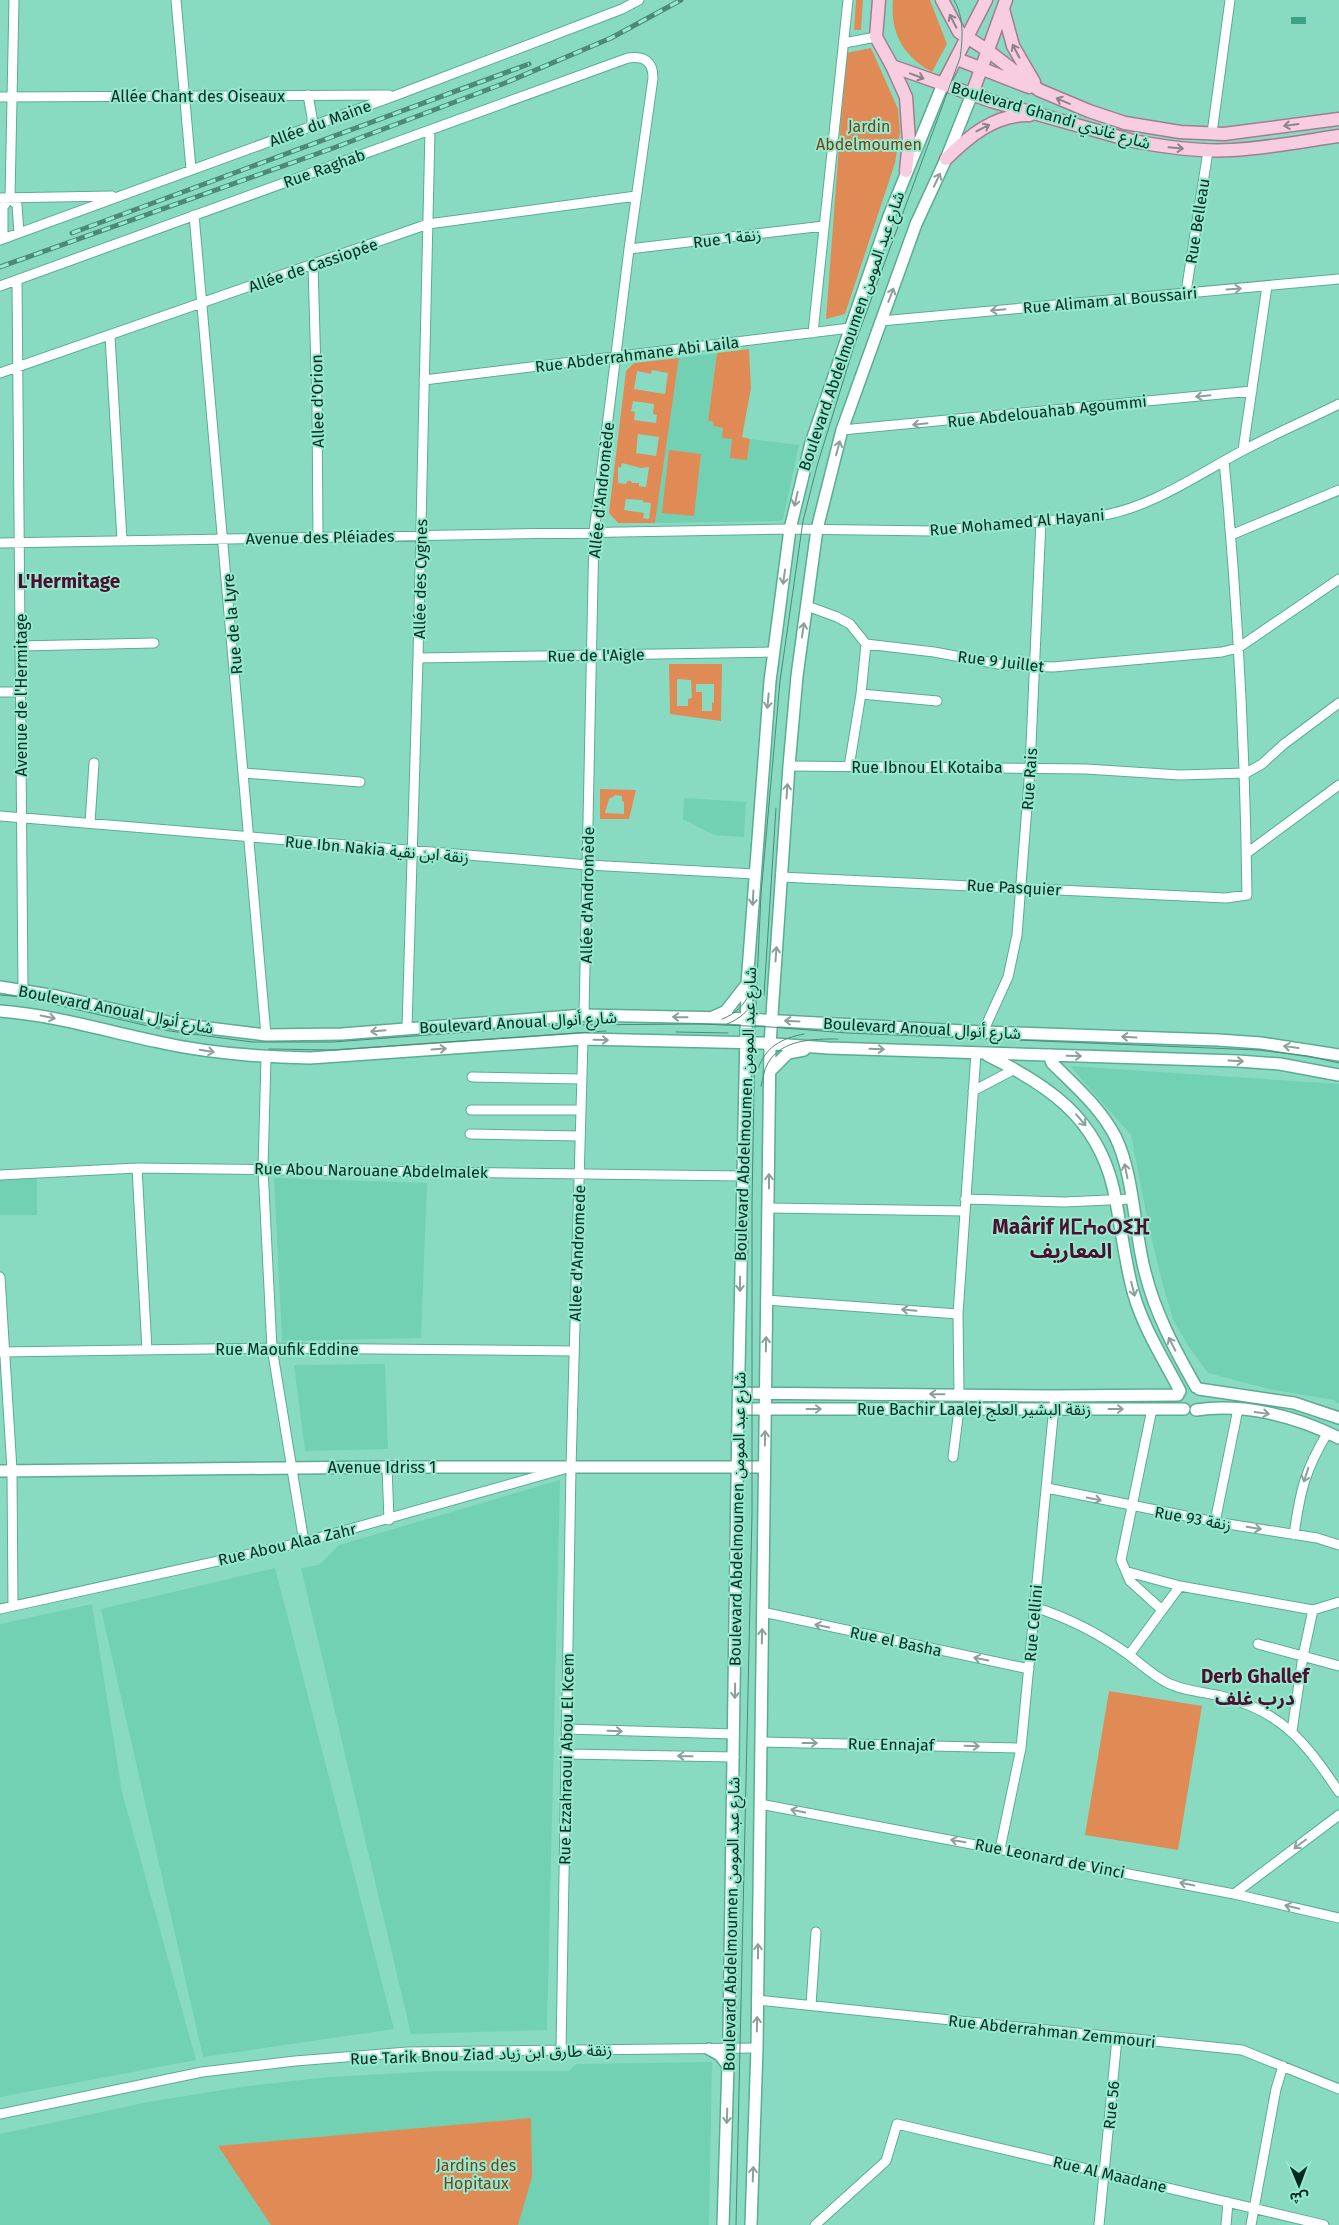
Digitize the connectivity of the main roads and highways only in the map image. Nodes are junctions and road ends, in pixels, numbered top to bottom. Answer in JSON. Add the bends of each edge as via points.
{"nodes":[{"id":1,"x":879,"y":0,"type":"edge"},
{"id":2,"x":942,"y":0,"type":"edge"},
{"id":3,"x":986,"y":0,"type":"edge"},
{"id":4,"x":1005,"y":4,"type":"edge"},
{"id":5,"x":968,"y":38,"type":"junction"},
{"id":6,"x":988,"y":50,"type":"junction"},
{"id":7,"x":957,"y":59,"type":"junction"},
{"id":8,"x":892,"y":66,"type":"junction"},
{"id":9,"x":981,"y":68,"type":"junction"},
{"id":10,"x":943,"y":84,"type":"junction"},
{"id":11,"x":1039,"y":90,"type":"junction"},
{"id":12,"x":972,"y":94,"type":"junction"},
{"id":13,"x":1044,"y":116,"type":"junction"},
{"id":14,"x":1339,"y":119,"type":"edge"},
{"id":15,"x":1339,"y":136,"type":"edge"},
{"id":16,"x":946,"y":159,"type":"junction"},
{"id":17,"x":906,"y":171,"type":"junction"},
{"id":18,"x":747,"y":984,"type":"junction"},
{"id":19,"x":0,"y":987,"type":"edge"},
{"id":20,"x":0,"y":1011,"type":"edge"},
{"id":21,"x":711,"y":1017,"type":"junction"},
{"id":22,"x":746,"y":1019,"type":"junction"},
{"id":23,"x":771,"y":1020,"type":"junction"},
{"id":24,"x":745,"y":1043,"type":"junction"},
{"id":25,"x":770,"y":1044,"type":"junction"},
{"id":26,"x":828,"y":1048,"type":"junction"},
{"id":27,"x":980,"y":1053,"type":"junction"},
{"id":28,"x":1049,"y":1055,"type":"junction"},
{"id":29,"x":1339,"y":1055,"type":"edge"},
{"id":30,"x":770,"y":1071,"type":"junction"},
{"id":31,"x":1339,"y":1075,"type":"edge"},
{"id":32,"x":1197,"y":1388,"type":"junction"},
{"id":33,"x":765,"y":1392,"type":"junction"},
{"id":34,"x":739,"y":1393,"type":"junction"},
{"id":35,"x":1179,"y":1393,"type":"junction"},
{"id":36,"x":738,"y":1409,"type":"junction"},
{"id":37,"x":765,"y":1409,"type":"junction"},
{"id":38,"x":1184,"y":1410,"type":"junction"},
{"id":39,"x":1196,"y":1410,"type":"junction"},
{"id":40,"x":1339,"y":1418,"type":"edge"},
{"id":41,"x":1339,"y":1438,"type":"edge"},
{"id":42,"x":764,"y":1466,"type":"junction"},
{"id":43,"x":738,"y":1467,"type":"junction"},
{"id":44,"x":6,"y":1471,"type":"edge"},
{"id":45,"x":709,"y":2049,"type":"road end"},
{"id":46,"x":728,"y":2067,"type":"junction"},
{"id":47,"x":723,"y":2225,"type":"edge"},
{"id":48,"x":751,"y":2225,"type":"edge"}],
"edges":[{"from":1,"to":8,"type":"main road","via":[[876,37]]},
{"from":5,"to":2,"type":"main road","name":"Boulevard Ghandi شارع غاندي","one_way":true,"via":[[959,32]]},
{"from":3,"to":5,"type":"main road","name":"Boulevard Abdelmoumen شارع عبد المومن"},
{"from":4,"to":6,"type":"main road","name":"Boulevard Abdelmoumen شارع عبد المومن"},
{"from":11,"to":4,"type":"main road","one_way":true,"via":[[1013,46]]},
{"from":5,"to":6,"type":"main road","name":"Boulevard Ghandi شارع غاندي"},
{"from":5,"to":7,"type":"main road","name":"Boulevard Abdelmoumen شارع عبد المومن"},
{"from":6,"to":9,"type":"main road","name":"Boulevard Abdelmoumen شارع عبد المومن"},
{"from":6,"to":11,"type":"main road","name":"Boulevard Ghandi شارع غاندي"},
{"from":7,"to":9,"type":"main road","name":"Boulevard Ghandi شارع غاندي"},
{"from":7,"to":10,"type":"main road","name":"Boulevard Abdelmoumen شارع عبد المومن"},
{"from":8,"to":10,"type":"main road","name":"Boulevard Ghandi شارع غاندي","one_way":true},
{"from":8,"to":17,"type":"main road","via":[[906,98],[909,118]]},
{"from":9,"to":11,"type":"main road","name":"Boulevard Ghandi شارع غاندي"},
{"from":9,"to":12,"type":"main road","name":"Boulevard Abdelmoumen شارع عبد المومن"},
{"from":10,"to":12,"type":"main road","name":"Boulevard Ghandi شارع غاندي"},
{"from":10,"to":17,"type":"main road","name":"Boulevard Abdelmoumen شارع عبد المومن"},
{"from":14,"to":11,"type":"main road","name":"Boulevard Ghandi شارع غاندي","one_way":true,"via":[[1236,133],[1180,132],[1125,123]]},
{"from":12,"to":13,"type":"main road","name":"Boulevard Ghandi شارع غاندي"},
{"from":12,"to":16,"type":"main road","name":"Boulevard Abdelmoumen شارع عبد المومن"},
{"from":13,"to":15,"type":"main road","name":"Boulevard Ghandi شارع غاندي","one_way":true,"via":[[1133,141],[1208,151],[1251,149]]},
{"from":16,"to":13,"type":"main road","one_way":true,"via":[[985,126],[1010,117]]},
{"from":23,"to":16,"type":"main road","name":"Boulevard Abdelmoumen شارع عبد المومن","one_way":true,"via":[[788,766],[817,529],[842,430],[916,224]]},
{"from":17,"to":18,"type":"main road","name":"Boulevard Abdelmoumen شارع عبد المومن","one_way":true,"via":[[810,443],[790,528],[774,652]]},
{"from":18,"to":21,"type":"main road","via":[[726,1011]]},
{"from":18,"to":22,"type":"main road","name":"Boulevard Abdelmoumen شارع عبد المومن"},
{"from":21,"to":19,"type":"main road","name":"Boulevard Anoual شارع أنوال","one_way":true,"via":[[584,1015],[319,1036],[266,1035],[176,1024],[23,989]]},
{"from":20,"to":24,"type":"main road","name":"Boulevard Anoual شارع أنوال","one_way":true,"via":[[29,1013],[155,1042],[266,1058],[310,1058],[583,1039]]},
{"from":21,"to":22,"type":"main road","name":"Boulevard Anoual شارع أنوال"},
{"from":22,"to":23,"type":"main road","name":"Boulevard Anoual شارع أنوال"},
{"from":22,"to":24,"type":"main road","name":"Boulevard Abdelmoumen شارع عبد المومن"},
{"from":23,"to":25,"type":"main road","name":"Boulevard Abdelmoumen شارع عبد المومن"},
{"from":29,"to":23,"type":"main road","name":"Boulevard Anoual شارع أنوال","one_way":true,"via":[[1261,1043]]},
{"from":24,"to":25,"type":"main road","name":"Boulevard Anoual شارع أنوال"},
{"from":24,"to":34,"type":"main road","name":"Boulevard Abdelmoumen شارع عبد المومن","one_way":true},
{"from":25,"to":26,"type":"main road","name":"Boulevard Anoual شارع أنوال"},
{"from":25,"to":30,"type":"main road","name":"Boulevard Abdelmoumen شارع عبد المومن"},
{"from":26,"to":27,"type":"main road","name":"Boulevard Anoual شارع أنوال","one_way":true},
{"from":26,"to":30,"type":"main road","via":[[788,1053]]},
{"from":27,"to":28,"type":"main road","name":"Boulevard Anoual شارع أنوال"},
{"from":27,"to":35,"type":"main road","one_way":true,"via":[[1015,1068],[1064,1103],[1099,1146],[1116,1201],[1134,1294]]},
{"from":28,"to":31,"type":"main road","name":"Boulevard Anoual شارع أنوال","one_way":true,"via":[[1262,1062]]},
{"from":32,"to":28,"type":"main road","one_way":true,"via":[[1155,1306],[1144,1272],[1122,1156],[1115,1136],[1092,1103],[1052,1063]]},
{"from":33,"to":30,"type":"main road","name":"Boulevard Abdelmoumen شارع عبد المومن","one_way":true},
{"from":32,"to":35,"type":"main road","via":[[1187,1386]]},
{"from":32,"to":39,"type":"main road","via":[[1203,1400]]},
{"from":32,"to":40,"type":"main road","via":[[1294,1402]]},
{"from":33,"to":34,"type":"main road","name":"Rue Bachir Laalej زنقة البشير العلج"},
{"from":35,"to":33,"type":"main road","name":"Rue Bachir Laalej زنقة البشير العلج","one_way":true,"via":[[1054,1396]]},
{"from":33,"to":37,"type":"main road","name":"Boulevard Abdelmoumen شارع عبد المومن"},
{"from":34,"to":36,"type":"main road","name":"Boulevard Abdelmoumen شارع عبد المومن"},
{"from":35,"to":38,"type":"main road","via":[[1178,1403]]},
{"from":36,"to":37,"type":"main road","name":"Rue Bachir Laalej زنقة البشير العلج"},
{"from":36,"to":43,"type":"main road","name":"Boulevard Abdelmoumen شارع عبد المومن"},
{"from":37,"to":38,"type":"main road","name":"Rue Bachir Laalej زنقة البشير العلج","one_way":true},
{"from":42,"to":37,"type":"main road","name":"Boulevard Abdelmoumen شارع عبد المومن","one_way":true},
{"from":38,"to":39,"type":"main road"},
{"from":39,"to":41,"type":"main road","one_way":true,"via":[[1238,1409],[1293,1419]]},
{"from":42,"to":43,"type":"main road","name":"Avenue Idriss 1"},
{"from":48,"to":42,"type":"main road","name":"Boulevard Abdelmoumen شارع عبد المومن","one_way":true,"via":[[757,2048]]},
{"from":43,"to":44,"type":"main road","name":"Avenue Idriss 1"},
{"from":43,"to":46,"type":"main road","name":"Boulevard Abdelmoumen شارع عبد المومن","one_way":true},
{"from":45,"to":46,"type":"main road","via":[[720,2055]]},
{"from":46,"to":47,"type":"main road","name":"Boulevard Abdelmoumen شارع عبد المومن","one_way":true}]}
